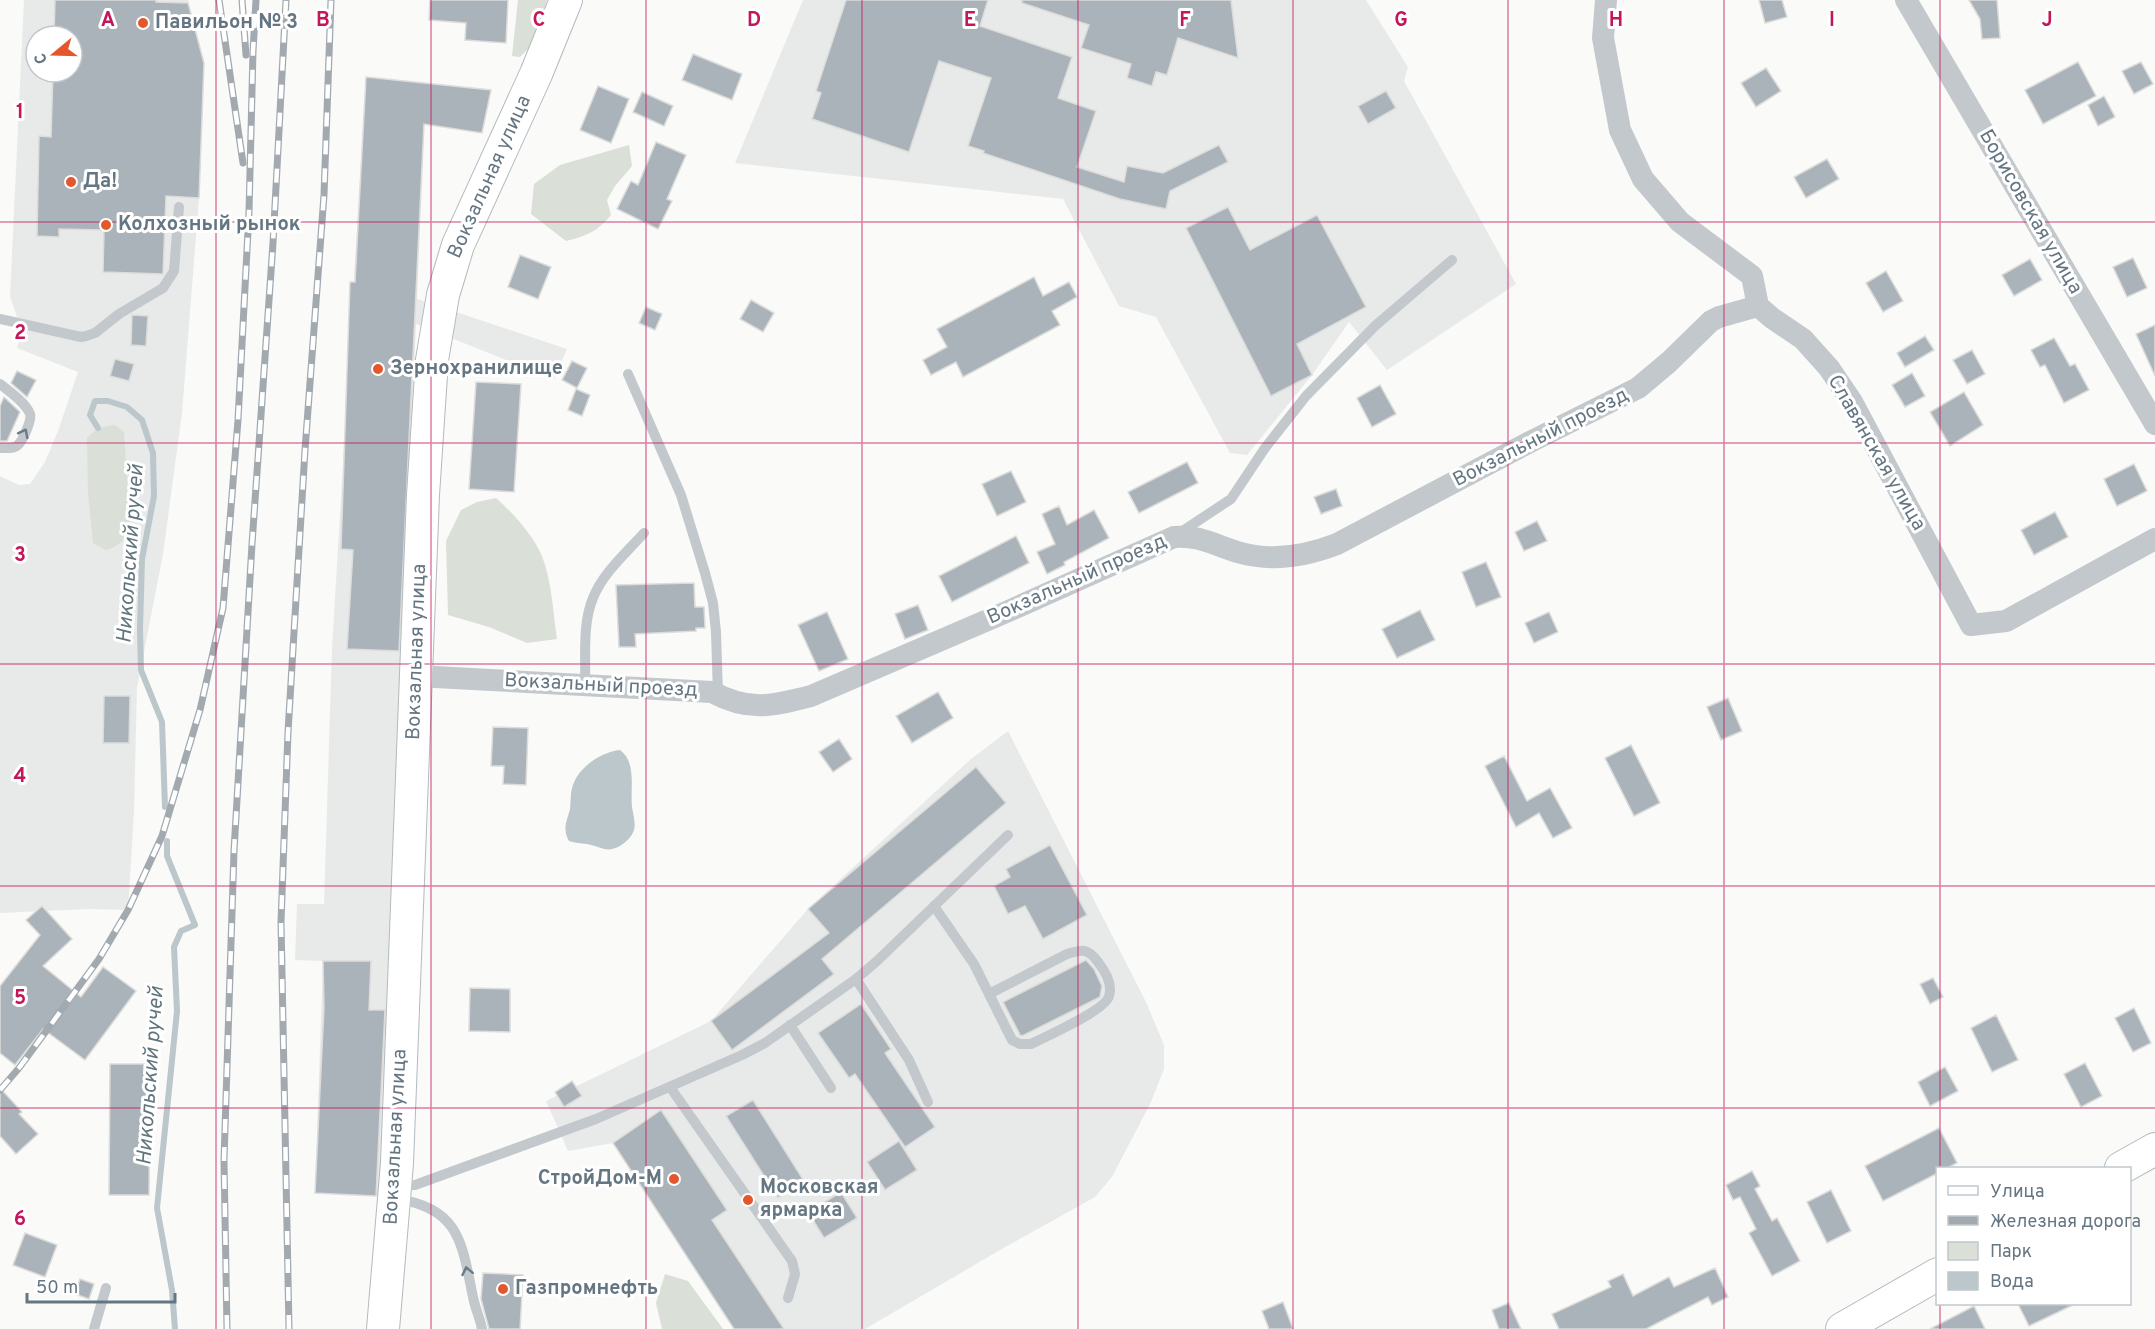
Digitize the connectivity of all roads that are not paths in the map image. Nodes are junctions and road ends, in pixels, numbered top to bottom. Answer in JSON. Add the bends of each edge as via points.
{"nodes":[{"id":1,"x":566,"y":0,"type":"edge"},
{"id":2,"x":1606,"y":0,"type":"edge"},
{"id":3,"x":1906,"y":0,"type":"edge"},
{"id":4,"x":179,"y":207,"type":"dead end"},
{"id":5,"x":1452,"y":260,"type":"dead end"},
{"id":6,"x":1758,"y":306,"type":"junction"},
{"id":7,"x":0,"y":319,"type":"edge"},
{"id":8,"x":628,"y":374,"type":"dead end"},
{"id":9,"x":0,"y":384,"type":"edge"},
{"id":10,"x":2155,"y":424,"type":"edge"},
{"id":11,"x":0,"y":448,"type":"edge"},
{"id":12,"x":644,"y":533,"type":"dead end"},
{"id":13,"x":1174,"y":537,"type":"junction"},
{"id":14,"x":2155,"y":539,"type":"edge"},
{"id":15,"x":416,"y":676,"type":"junction"},
{"id":16,"x":585,"y":685,"type":"junction"},
{"id":17,"x":718,"y":696,"type":"junction"},
{"id":18,"x":1008,"y":835,"type":"dead end"},
{"id":19,"x":934,"y":906,"type":"junction"},
{"id":20,"x":856,"y":978,"type":"junction"},
{"id":21,"x":989,"y":994,"type":"junction"},
{"id":22,"x":790,"y":1025,"type":"junction"},
{"id":23,"x":670,"y":1087,"type":"junction"},
{"id":24,"x":831,"y":1088,"type":"dead end"},
{"id":25,"x":928,"y":1102,"type":"dead end"},
{"id":26,"x":2155,"y":1149,"type":"edge"},
{"id":27,"x":2123,"y":1167,"type":"edge"},
{"id":28,"x":394,"y":1192,"type":"junction"},
{"id":29,"x":1936,"y":1275,"type":"edge"},
{"id":30,"x":106,"y":1288,"type":"dead end"},
{"id":31,"x":788,"y":1298,"type":"dead end"},
{"id":32,"x":93,"y":1329,"type":"edge"},
{"id":33,"x":383,"y":1329,"type":"edge"},
{"id":34,"x":482,"y":1329,"type":"edge"},
{"id":35,"x":1842,"y":1329,"type":"edge"}],
"edges":[{"from":1,"to":15,"type":"main road","name":"Вокзальная улица","via":[[458,245],[443,295],[432,360]]},
{"from":2,"to":6,"type":"street","via":[[1604,38],[1620,130],[1643,179],[1680,222],[1752,276]]},
{"from":3,"to":10,"type":"street","name":"Борисовская улица"},
{"from":4,"to":7,"type":"lane","via":[[174,271],[169,281],[95,333],[81,337]]},
{"from":5,"to":13,"type":"lane","via":[[1376,325],[1306,396],[1231,499]]},
{"from":6,"to":13,"type":"street","name":"Вокзальный проезд","via":[[1711,321],[1638,388],[1337,544],[1304,555],[1273,557],[1244,554],[1199,537]]},
{"from":6,"to":14,"type":"street","name":"Славянская улица","via":[[1803,339],[1852,402],[1971,625],[2006,621]]},
{"from":8,"to":17,"type":"lane","via":[[681,495],[705,573],[713,603]]},
{"from":11,"to":9,"type":"lane","one_way":true,"via":[[18,445],[31,417],[24,405]]},
{"from":12,"to":16,"type":"lane","via":[[603,580],[592,599],[587,622]]},
{"from":13,"to":17,"type":"street","name":"Вокзальный проезд","via":[[811,696],[748,706]]},
{"from":15,"to":16,"type":"street","name":"Вокзальный проезд"},
{"from":15,"to":28,"type":"main road","name":"Вокзальная улица"},
{"from":16,"to":17,"type":"street","name":"Вокзальный проезд","via":[[712,692]]},
{"from":18,"to":19,"type":"lane"},
{"from":19,"to":20,"type":"lane"},
{"from":19,"to":21,"type":"lane","via":[[974,964]]},
{"from":20,"to":22,"type":"lane"},
{"from":20,"to":25,"type":"lane","via":[[909,1060]]},
{"from":21,"to":21,"type":"lane","via":[[1012,1040],[1031,1044],[1101,1008],[1109,998],[1110,984],[1093,954],[1080,949]]},
{"from":22,"to":23,"type":"lane","via":[[742,1055]]},
{"from":22,"to":24,"type":"lane"},
{"from":23,"to":28,"type":"lane","via":[[538,1141]]},
{"from":23,"to":31,"type":"lane","via":[[792,1261],[795,1274]]},
{"from":26,"to":27,"type":"main road"},
{"from":28,"to":33,"type":"main road","name":"Вокзальная улица"},
{"from":34,"to":28,"type":"lane","one_way":true,"via":[[463,1247],[452,1226],[433,1209]]},
{"from":29,"to":35,"type":"main road"},
{"from":30,"to":32,"type":"lane"}]}
